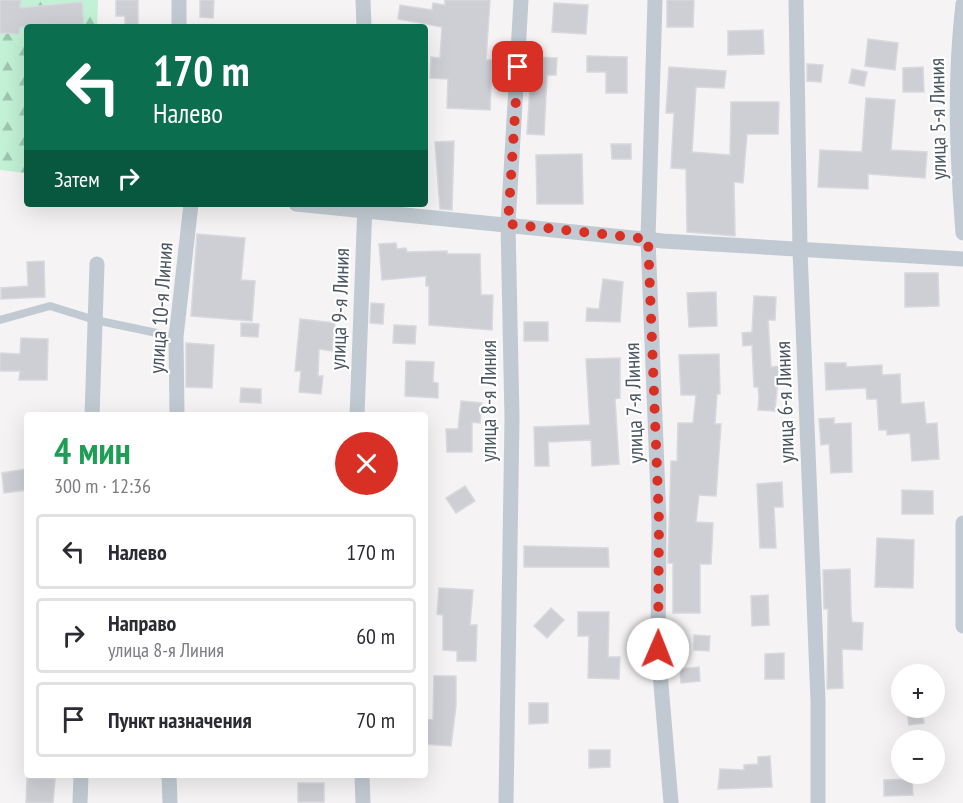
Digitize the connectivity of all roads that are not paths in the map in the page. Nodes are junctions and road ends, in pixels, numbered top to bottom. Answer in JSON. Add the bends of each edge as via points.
{"nodes":[{"id":1,"x":179,"y":0,"type":"edge"},
{"id":2,"x":363,"y":0,"type":"edge"},
{"id":3,"x":521,"y":0,"type":"edge"},
{"id":4,"x":655,"y":0,"type":"edge"},
{"id":5,"x":796,"y":0,"type":"edge"},
{"id":6,"x":963,"y":4,"type":"edge"},
{"id":7,"x":179,"y":24,"type":"edge"},
{"id":8,"x":364,"y":24,"type":"edge"},
{"id":9,"x":191,"y":207,"type":"edge"},
{"id":10,"x":365,"y":207,"type":"edge"},
{"id":11,"x":508,"y":224,"type":"junction"},
{"id":12,"x":963,"y":233,"type":"edge"},
{"id":13,"x":648,"y":239,"type":"junction"},
{"id":14,"x":800,"y":250,"type":"junction"},
{"id":15,"x":963,"y":259,"type":"edge"},
{"id":16,"x":97,"y":264,"type":"dead end"},
{"id":17,"x":0,"y":320,"type":"edge"},
{"id":18,"x":95,"y":320,"type":"junction"},
{"id":19,"x":176,"y":337,"type":"junction"},
{"id":20,"x":92,"y":412,"type":"edge"},
{"id":21,"x":177,"y":412,"type":"edge"},
{"id":22,"x":357,"y":412,"type":"edge"},
{"id":23,"x":963,"y":523,"type":"edge"},
{"id":24,"x":963,"y":626,"type":"edge"},
{"id":25,"x":81,"y":778,"type":"edge"},
{"id":26,"x":169,"y":778,"type":"edge"},
{"id":27,"x":362,"y":778,"type":"edge"},
{"id":28,"x":80,"y":803,"type":"edge"},
{"id":29,"x":170,"y":803,"type":"edge"},
{"id":30,"x":363,"y":803,"type":"edge"},
{"id":31,"x":506,"y":803,"type":"edge"},
{"id":32,"x":671,"y":803,"type":"edge"},
{"id":33,"x":818,"y":803,"type":"edge"}],
"edges":[{"from":1,"to":7,"type":"street"},
{"from":2,"to":8,"type":"street"},
{"from":3,"to":11,"type":"street","name":"улица 8-я Линия"},
{"from":4,"to":13,"type":"street","name":"улица 7-я Линия"},
{"from":5,"to":14,"type":"street","name":"улица 6-я Линия"},
{"from":6,"to":12,"type":"street","name":"улица 5-я Линия","via":[[958,170]]},
{"from":9,"to":19,"type":"street","name":"улица 10-я Линия"},
{"from":10,"to":11,"type":"street"},
{"from":10,"to":22,"type":"street","name":"улица 9-я Линия"},
{"from":11,"to":13,"type":"street"},
{"from":11,"to":31,"type":"street","name":"улица 8-я Линия","via":[[512,418]]},
{"from":13,"to":14,"type":"street"},
{"from":13,"to":32,"type":"street","name":"улица 7-я Линия","via":[[659,521],[658,649]]},
{"from":14,"to":15,"type":"street"},
{"from":14,"to":33,"type":"street","name":"улица 6-я Линия","via":[[818,701]]},
{"from":16,"to":18,"type":"street"},
{"from":17,"to":18,"type":"lane","via":[[50,306]]},
{"from":18,"to":19,"type":"lane"},
{"from":18,"to":20,"type":"street"},
{"from":19,"to":21,"type":"street","name":"улица 10-я Линия"},
{"from":23,"to":24,"type":"street"},
{"from":25,"to":28,"type":"street"},
{"from":26,"to":29,"type":"street"},
{"from":27,"to":30,"type":"street"}]}
